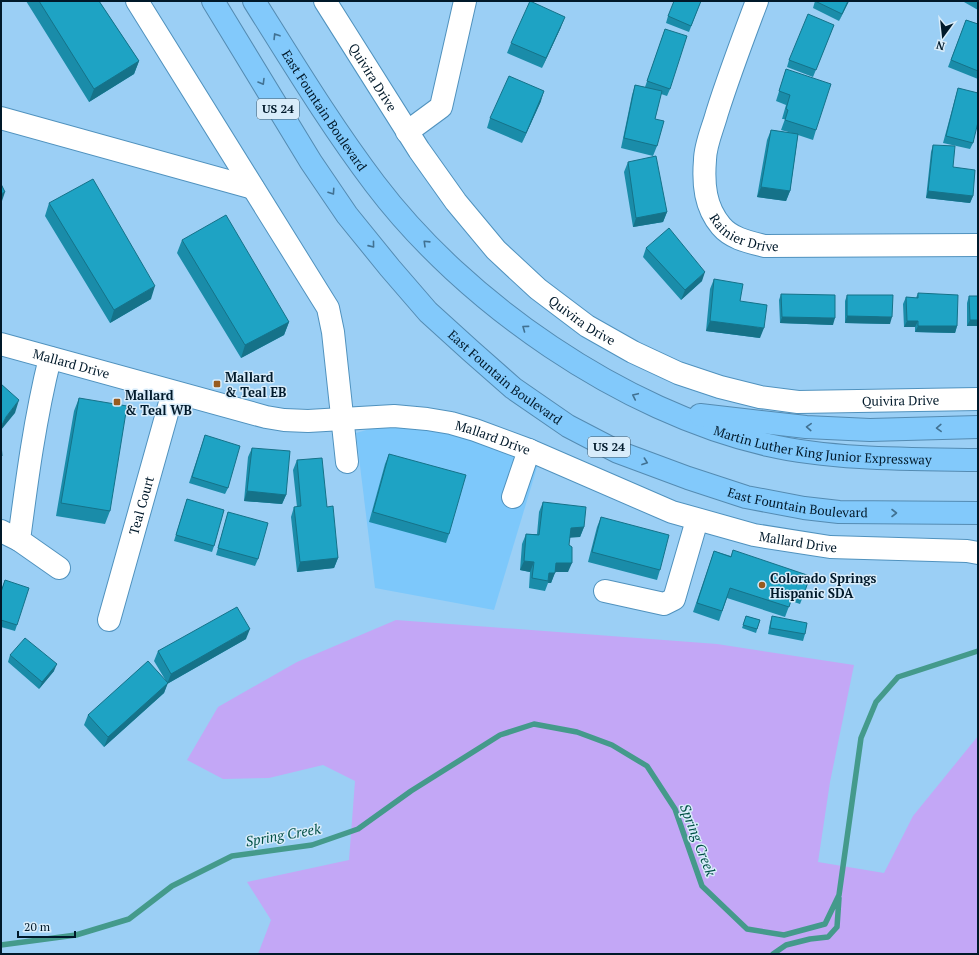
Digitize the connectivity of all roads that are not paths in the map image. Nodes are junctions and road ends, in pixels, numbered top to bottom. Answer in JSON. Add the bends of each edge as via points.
{"nodes":[{"id":1,"x":137,"y":1,"type":"edge"},
{"id":2,"x":213,"y":1,"type":"edge"},
{"id":3,"x":254,"y":1,"type":"edge"},
{"id":4,"x":325,"y":1,"type":"edge"},
{"id":5,"x":757,"y":1,"type":"edge"},
{"id":6,"x":459,"y":3,"type":"edge"},
{"id":7,"x":1,"y":118,"type":"edge"},
{"id":8,"x":407,"y":132,"type":"junction"},
{"id":9,"x":253,"y":188,"type":"junction"},
{"id":10,"x":978,"y":245,"type":"edge"},
{"id":11,"x":1,"y":344,"type":"edge"},
{"id":12,"x":50,"y":358,"type":"junction"},
{"id":13,"x":173,"y":392,"type":"junction"},
{"id":14,"x":978,"y":399,"type":"edge"},
{"id":15,"x":671,"y":412,"type":"junction"},
{"id":16,"x":342,"y":418,"type":"junction"},
{"id":17,"x":978,"y":427,"type":"edge"},
{"id":18,"x":529,"y":450,"type":"junction"},
{"id":19,"x":978,"y":460,"type":"edge"},
{"id":20,"x":347,"y":462,"type":"dead end"},
{"id":21,"x":513,"y":497,"type":"dead end"},
{"id":22,"x":952,"y":513,"type":"junction"},
{"id":23,"x":978,"y":513,"type":"edge"},
{"id":24,"x":978,"y":517,"type":"edge"},
{"id":25,"x":697,"y":520,"type":"junction"},
{"id":26,"x":10,"y":536,"type":"edge"},
{"id":27,"x":978,"y":553,"type":"edge"},
{"id":28,"x":58,"y":568,"type":"dead end"},
{"id":29,"x":605,"y":591,"type":"dead end"},
{"id":30,"x":109,"y":620,"type":"dead end"}],
"edges":[{"from":1,"to":9,"type":"street"},
{"from":2,"to":22,"type":"highway","name":"East Fountain Boulevard","number":"US 24","one_way":true,"via":[[311,162],[347,215],[390,268],[428,312],[471,351],[513,388],[562,422],[618,452],[746,497],[839,512]]},
{"from":15,"to":3,"type":"highway","name":"East Fountain Boulevard","number":"US 24","one_way":true,"via":[[592,373],[540,339],[463,280],[419,236],[375,185],[328,118]]},
{"from":4,"to":8,"type":"street","name":"Quivira Drive"},
{"from":5,"to":10,"type":"street","name":"Rainier Drive","via":[[732,67],[704,158],[704,185],[710,209],[722,227],[739,240],[765,246]]},
{"from":6,"to":8,"type":"street","via":[[441,107]]},
{"from":7,"to":9,"type":"street"},
{"from":8,"to":14,"type":"street","name":"Quivira Drive","via":[[456,202],[496,250],[538,289],[587,326],[633,352],[678,373],[760,397],[798,402]]},
{"from":9,"to":16,"type":"street","via":[[328,308]]},
{"from":11,"to":12,"type":"street","name":"Mallard Drive"},
{"from":12,"to":13,"type":"street","name":"Mallard Drive"},
{"from":12,"to":26,"type":"street","via":[[40,397],[27,476]]},
{"from":13,"to":16,"type":"street","name":"Mallard Drive","via":[[284,420]]},
{"from":13,"to":30,"type":"street","name":"Teal Court"},
{"from":17,"to":15,"type":"highway","one_way":true,"via":[[870,430],[806,428]]},
{"from":15,"to":19,"type":"highway","name":"Martin Luther King Junior Expressway","number":"US 24","via":[[727,434],[770,446],[825,454]]},
{"from":16,"to":18,"type":"street","name":"Mallard Drive","via":[[427,418],[475,430]]},
{"from":16,"to":20,"type":"street"},
{"from":18,"to":21,"type":"street"},
{"from":18,"to":25,"type":"street","name":"Mallard Drive"},
{"from":22,"to":23,"type":"highway","number":"US 24"},
{"from":22,"to":24,"type":"highway"},
{"from":25,"to":27,"type":"street","name":"Mallard Drive","via":[[754,535],[830,547]]},
{"from":25,"to":29,"type":"street","via":[[674,599],[664,604]]},
{"from":26,"to":28,"type":"street"}]}
